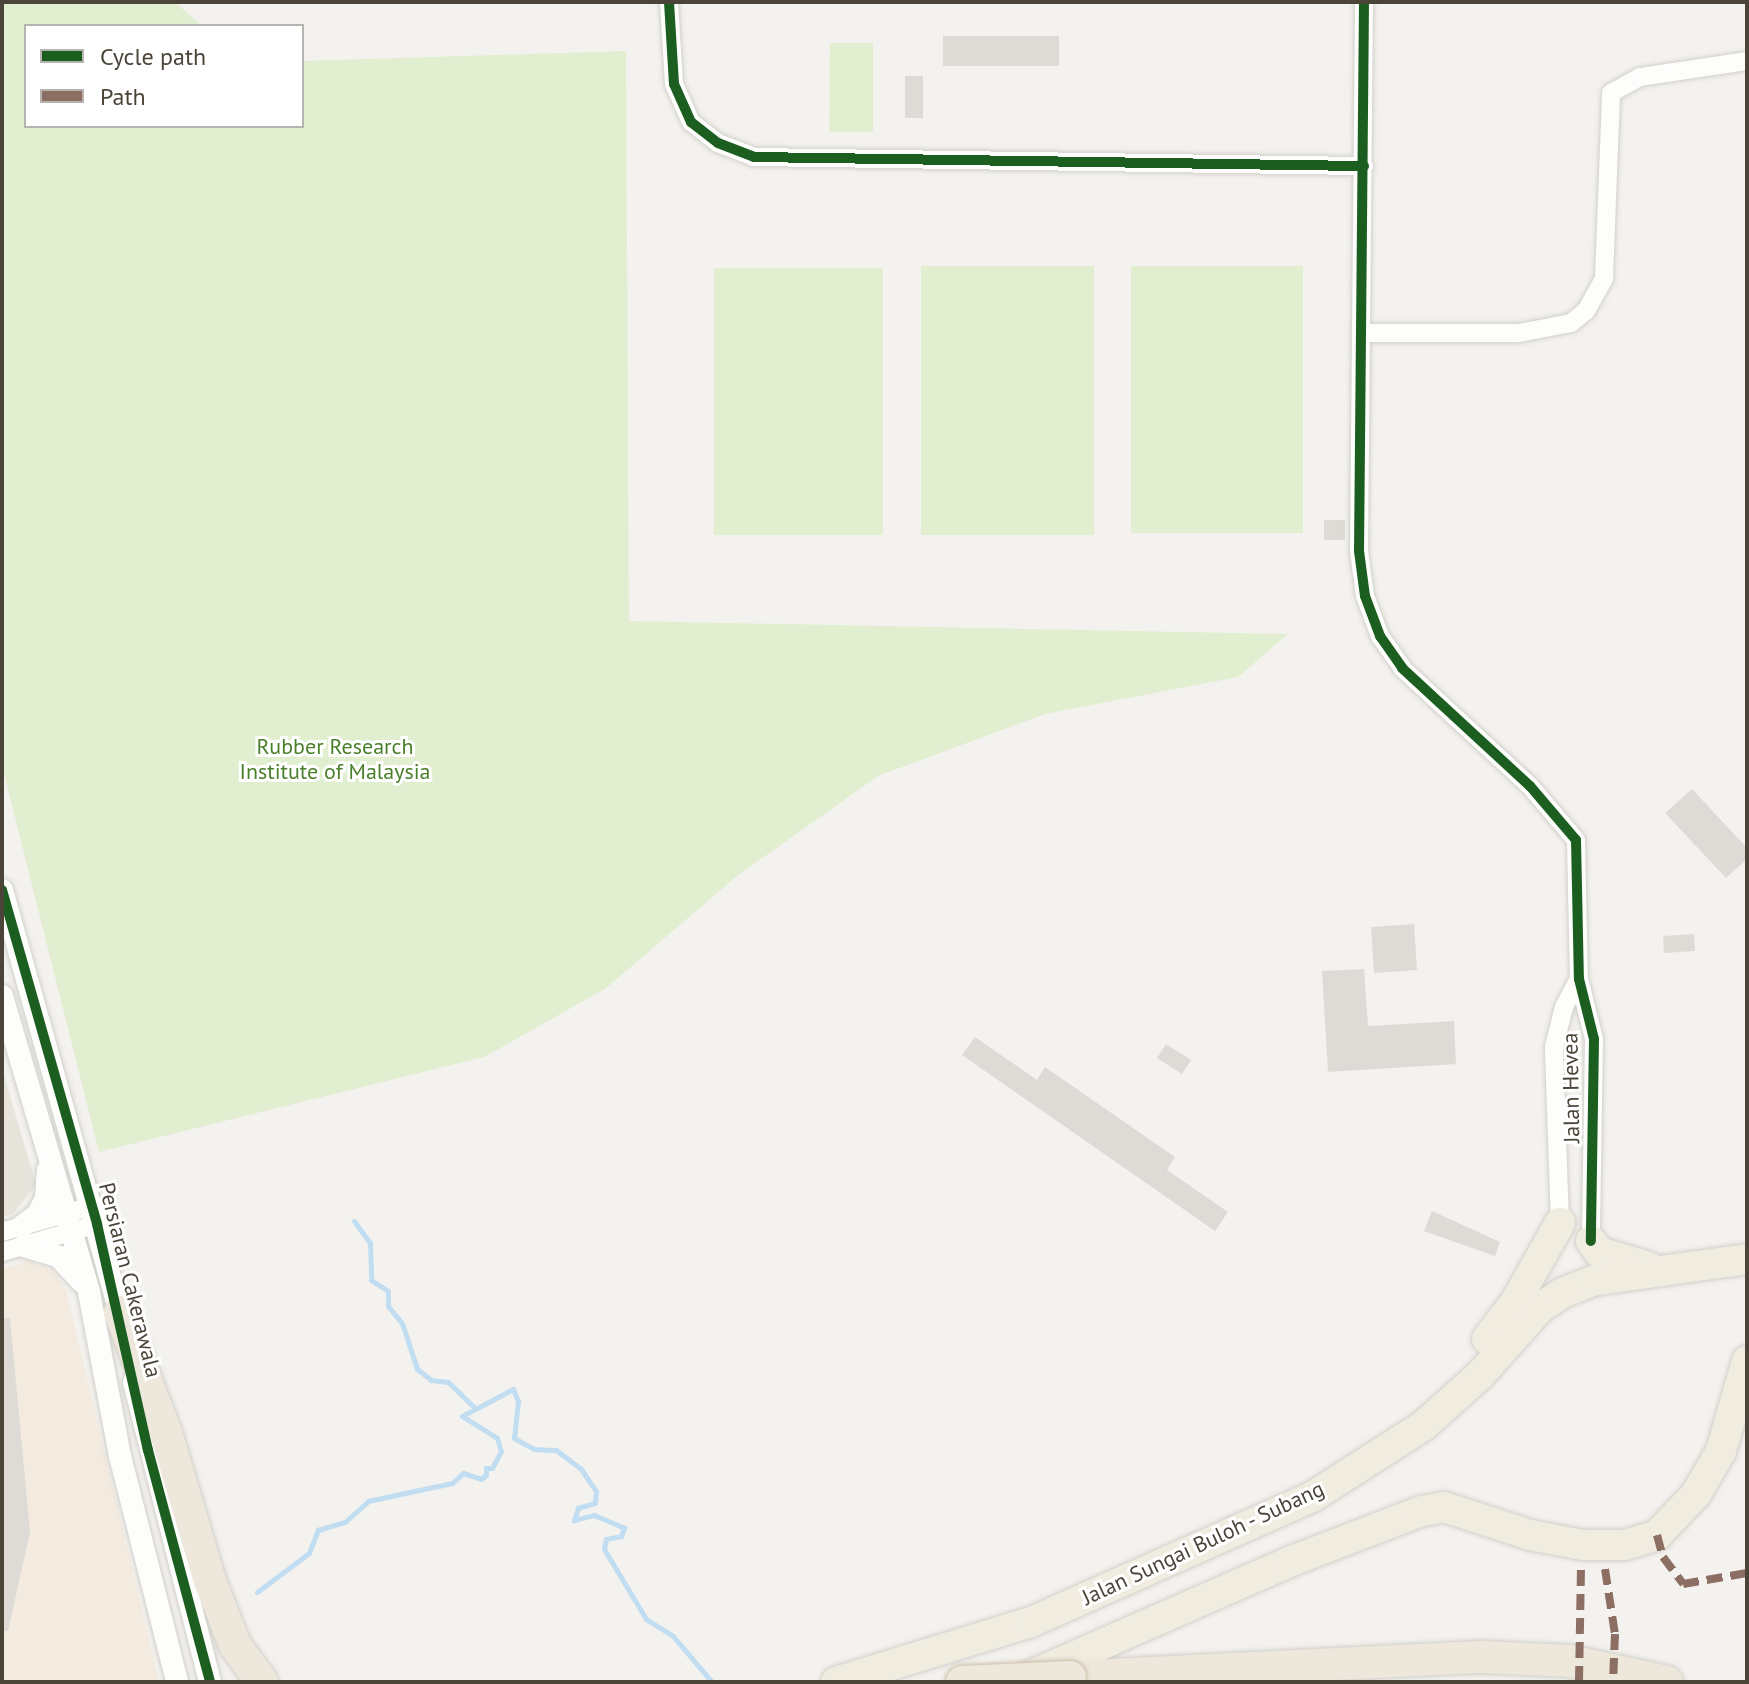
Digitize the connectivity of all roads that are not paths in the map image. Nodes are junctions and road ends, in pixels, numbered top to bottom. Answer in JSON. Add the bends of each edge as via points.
{"nodes":[{"id":1,"x":669,"y":2,"type":"edge"},
{"id":2,"x":1364,"y":2,"type":"edge"},
{"id":3,"x":1747,"y":61,"type":"edge"},
{"id":4,"x":1364,"y":166,"type":"junction"},
{"id":5,"x":1362,"y":333,"type":"junction"},
{"id":6,"x":2,"y":890,"type":"edge"},
{"id":7,"x":1579,"y":979,"type":"junction"},
{"id":8,"x":2,"y":996,"type":"edge"},
{"id":9,"x":47,"y":1150,"type":"junction"},
{"id":10,"x":95,"y":1215,"type":"junction"},
{"id":11,"x":69,"y":1223,"type":"junction"},
{"id":12,"x":1560,"y":1223,"type":"joint"},
{"id":13,"x":12,"y":1239,"type":"edge"},
{"id":14,"x":1591,"y":1241,"type":"joint"},
{"id":15,"x":1747,"y":1259,"type":"edge"},
{"id":16,"x":1672,"y":1272,"type":"junction"},
{"id":17,"x":89,"y":1292,"type":"junction"},
{"id":18,"x":120,"y":1312,"type":"junction"},
{"id":19,"x":1747,"y":1361,"type":"edge"},
{"id":20,"x":1312,"y":1497,"type":"junction"},
{"id":21,"x":177,"y":1682,"type":"edge"},
{"id":22,"x":210,"y":1682,"type":"edge"},
{"id":23,"x":262,"y":1682,"type":"edge"},
{"id":24,"x":836,"y":1682,"type":"edge"},
{"id":25,"x":962,"y":1682,"type":"edge"},
{"id":26,"x":1011,"y":1682,"type":"edge"},
{"id":27,"x":1667,"y":1682,"type":"edge"}],
"edges":[{"from":1,"to":4,"type":"street","via":[[674,84],[691,122],[718,143],[754,157]]},
{"from":2,"to":4,"type":"street"},
{"from":3,"to":5,"type":"street","via":[[1640,77],[1611,93],[1604,278],[1586,311],[1571,323],[1519,333]]},
{"from":4,"to":5,"type":"street"},
{"from":5,"to":7,"type":"street","name":"Jalan Hevea","via":[[1359,551],[1365,596],[1380,636],[1402,668],[1530,786],[1576,840]]},
{"from":6,"to":10,"type":"street","name":"Persiaran Cakerawala"},
{"from":7,"to":12,"type":"street","name":"Jalan Hevea","via":[[1564,1007],[1554,1047]]},
{"from":7,"to":14,"type":"street","name":"Jalan Hevea","via":[[1594,1039]]},
{"from":8,"to":9,"type":"street","name":"Persiaran Cakerawala"},
{"from":9,"to":11,"type":"street","name":"Persiaran Cakerawala"},
{"from":9,"to":13,"type":"street","via":[[46,1198],[38,1214]]},
{"from":10,"to":11,"type":"street"},
{"from":10,"to":18,"type":"street","name":"Persiaran Cakerawala"},
{"from":11,"to":13,"type":"street"},
{"from":11,"to":17,"type":"street","name":"Persiaran Cakerawala"},
{"from":12,"to":20,"type":"highway","via":[[1516,1301],[1450,1387]]},
{"from":13,"to":17,"type":"street","via":[[59,1257]]},
{"from":14,"to":16,"type":"highway","via":[[1615,1259]]},
{"from":15,"to":16,"type":"highway","name":"Jalan Sungai Buloh - Subang"},
{"from":16,"to":20,"type":"highway","name":"Jalan Sungai Buloh - Subang","via":[[1596,1280],[1562,1293],[1540,1308],[1480,1375],[1423,1426]]},
{"from":17,"to":21,"type":"street","name":"Persiaran Cakerawala","via":[[120,1456]]},
{"from":18,"to":22,"type":"street","name":"Persiaran Cakerawala","via":[[148,1450]]},
{"from":18,"to":23,"type":"highway","via":[[167,1436],[210,1581],[235,1645]]},
{"from":19,"to":26,"type":"highway","via":[[1721,1451],[1696,1494],[1657,1535],[1625,1545],[1583,1545],[1530,1535],[1454,1509],[1422,1511]]},
{"from":20,"to":24,"type":"highway","name":"Jalan Sungai Buloh - Subang","via":[[1031,1622]]},
{"from":25,"to":27,"type":"highway","bridge":true,"via":[[1482,1657],[1569,1661]]}]}
